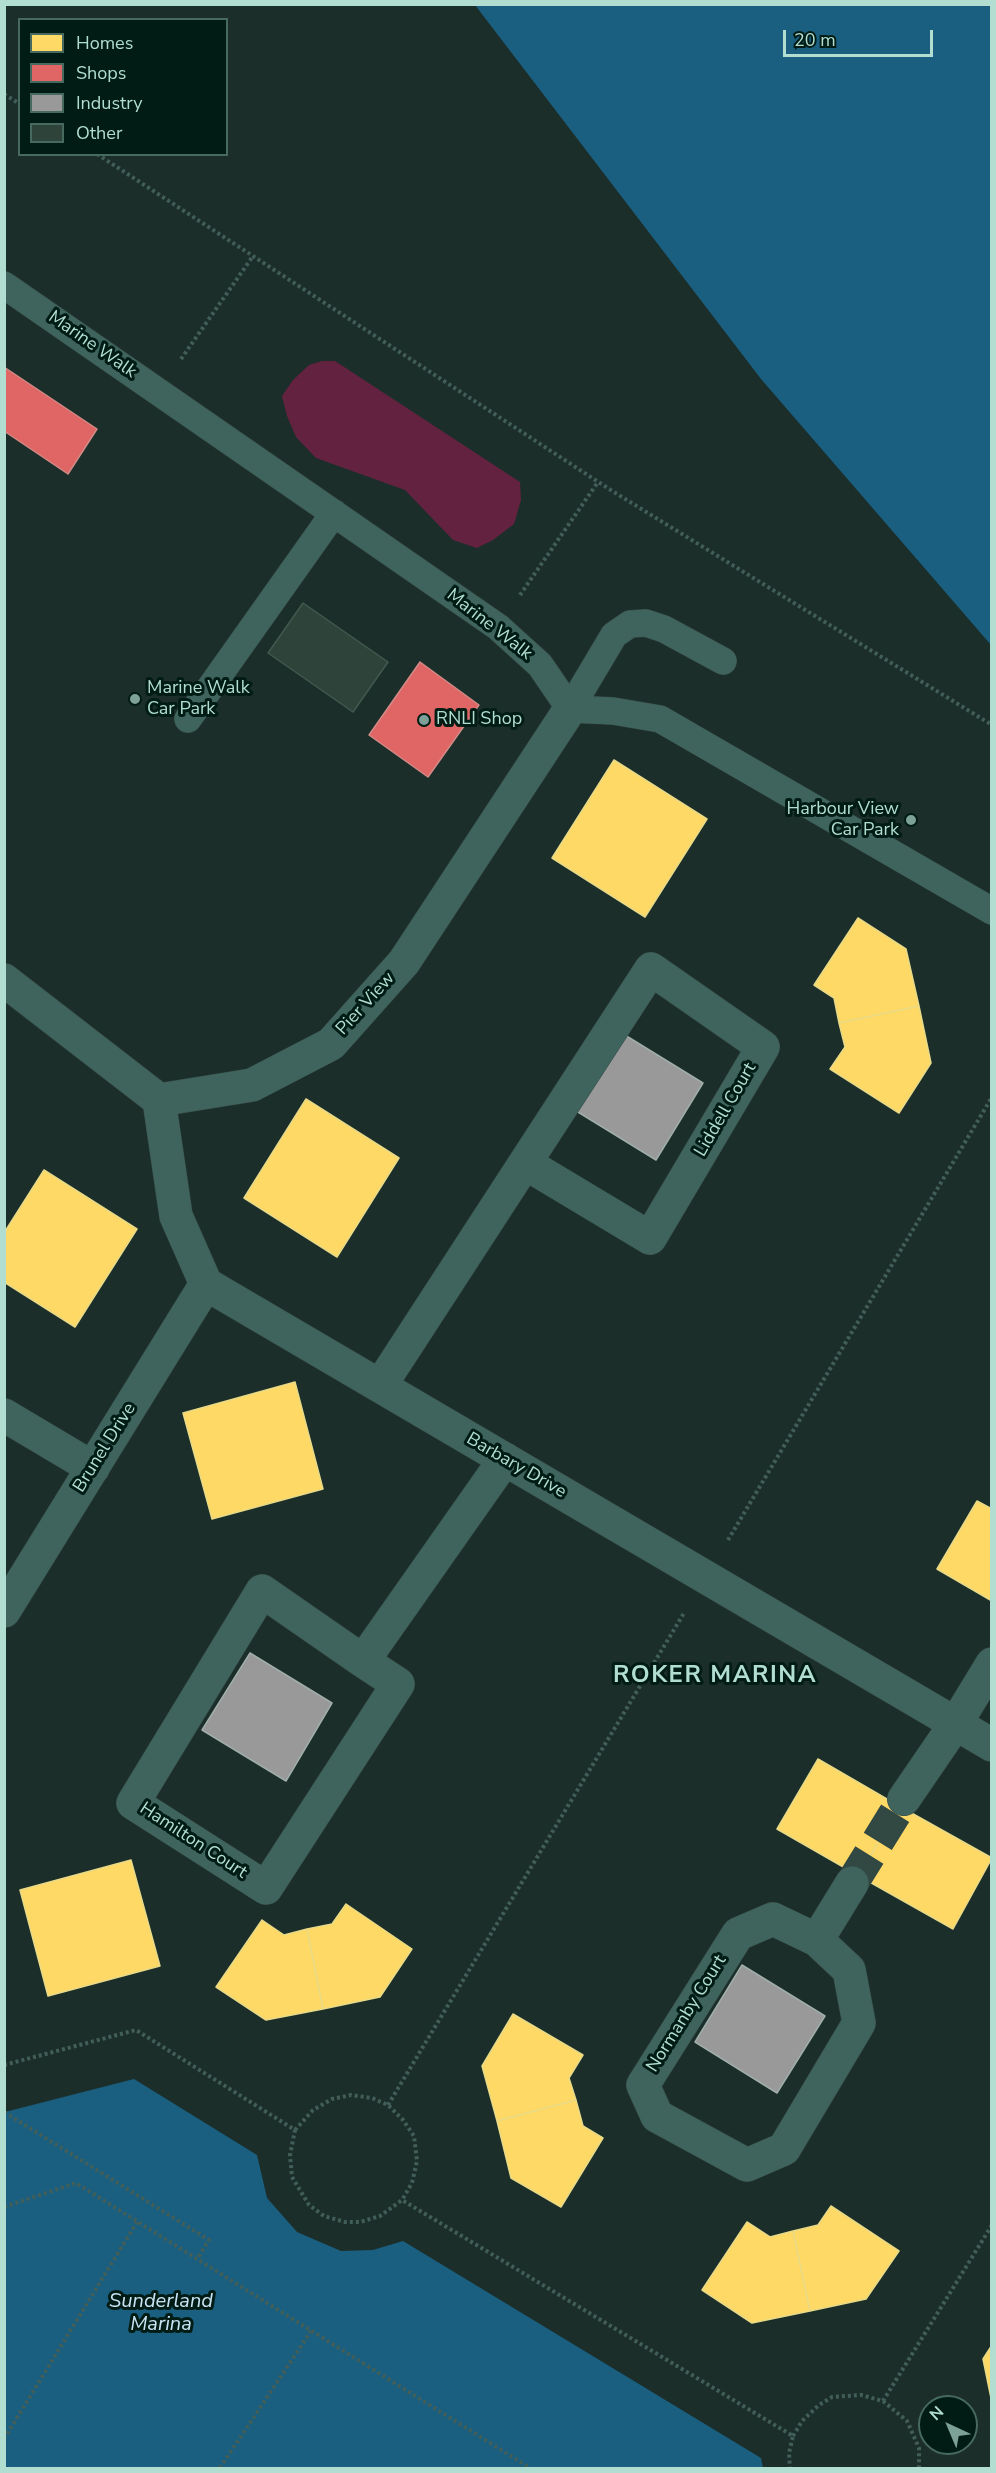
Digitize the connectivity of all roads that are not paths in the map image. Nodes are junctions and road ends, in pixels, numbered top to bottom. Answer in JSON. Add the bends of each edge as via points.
{"nodes":[{"id":1,"x":4,"y":285,"type":"edge"},
{"id":2,"x":334,"y":513,"type":"junction"},
{"id":3,"x":723,"y":661,"type":"dead end"},
{"id":4,"x":570,"y":709,"type":"junction"},
{"id":5,"x":188,"y":719,"type":"dead end"},
{"id":6,"x":992,"y":911,"type":"edge"},
{"id":7,"x":4,"y":980,"type":"edge"},
{"id":8,"x":159,"y":1100,"type":"junction"},
{"id":9,"x":525,"y":1163,"type":"junction"},
{"id":10,"x":206,"y":1284,"type":"junction"},
{"id":11,"x":380,"y":1386,"type":"junction"},
{"id":12,"x":4,"y":1415,"type":"edge"},
{"id":13,"x":505,"y":1459,"type":"junction"},
{"id":14,"x":93,"y":1468,"type":"junction"},
{"id":15,"x":4,"y":1611,"type":"edge"},
{"id":16,"x":363,"y":1661,"type":"junction"},
{"id":17,"x":992,"y":1664,"type":"edge"},
{"id":18,"x":956,"y":1723,"type":"junction"},
{"id":19,"x":992,"y":1745,"type":"edge"},
{"id":20,"x":904,"y":1799,"type":"tunnel mouth"},
{"id":21,"x":852,"y":1883,"type":"tunnel mouth"},
{"id":22,"x":817,"y":1940,"type":"junction"}],
"edges":[{"from":1,"to":2,"type":"lane","name":"Marine Walk"},
{"from":2,"to":4,"type":"lane","name":"Marine Walk","via":[[498,627],[540,665]]},
{"from":2,"to":5,"type":"lane"},
{"from":3,"to":4,"type":"lane","via":[[664,629],[646,623],[630,624],[614,635]]},
{"from":4,"to":6,"type":"lane","via":[[660,719]]},
{"from":4,"to":8,"type":"street","name":"Pier View","via":[[404,962],[331,1044],[252,1084]]},
{"from":7,"to":8,"type":"street"},
{"from":8,"to":10,"type":"street","via":[[176,1216]]},
{"from":9,"to":9,"type":"street","name":"Liddell Court","via":[[651,969],[763,1047],[650,1238]]},
{"from":9,"to":11,"type":"street","name":"Liddell Court"},
{"from":10,"to":11,"type":"street","name":"Barbary Drive"},
{"from":10,"to":14,"type":"street","name":"Brunel Drive"},
{"from":11,"to":13,"type":"street","name":"Barbary Drive"},
{"from":12,"to":14,"type":"street"},
{"from":13,"to":16,"type":"street"},
{"from":13,"to":18,"type":"street","name":"Barbary Drive"},
{"from":14,"to":15,"type":"street","name":"Brunel Drive"},
{"from":16,"to":16,"type":"street","name":"Hamilton Court","via":[[398,1684],[266,1888],[133,1803],[262,1591]]},
{"from":17,"to":18,"type":"street"},
{"from":18,"to":19,"type":"street","name":"Barbary Drive"},
{"from":18,"to":20,"type":"street"},
{"from":21,"to":22,"type":"street"},
{"from":22,"to":22,"type":"street","name":"Normanby Court","via":[[849,1970],[860,2023],[784,2149],[747,2165],[657,2116],[643,2085],[738,1934],[773,1919]]}]}
